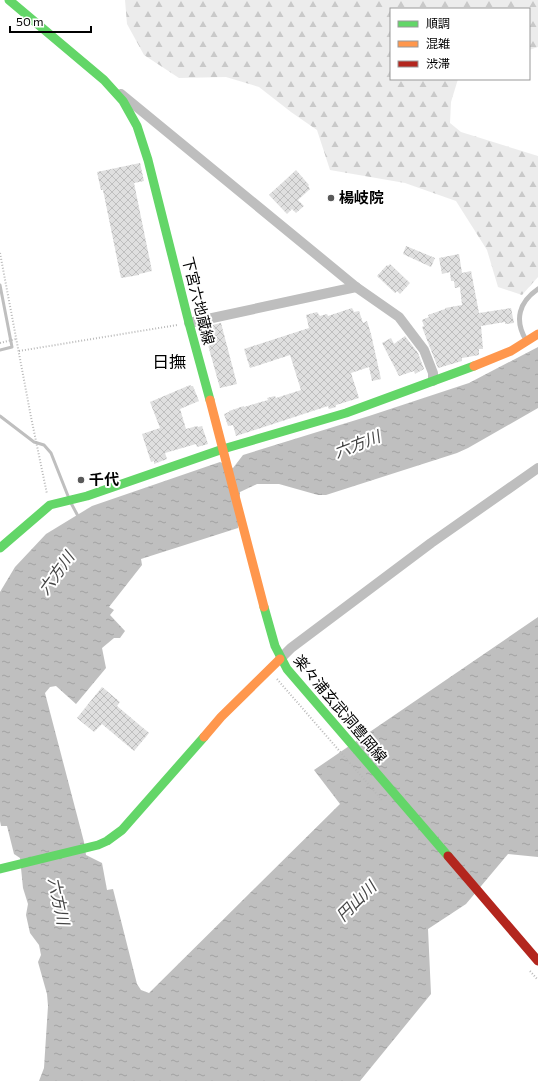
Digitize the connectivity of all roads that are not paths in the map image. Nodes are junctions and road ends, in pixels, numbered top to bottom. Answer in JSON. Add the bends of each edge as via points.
{"nodes":[{"id":1,"x":9,"y":0,"type":"edge"},
{"id":2,"x":114,"y":91,"type":"junction"},
{"id":3,"x":356,"y":287,"type":"junction"},
{"id":4,"x":538,"y":289,"type":"edge"},
{"id":5,"x":189,"y":323,"type":"junction"},
{"id":6,"x":538,"y":334,"type":"edge"},
{"id":7,"x":527,"y":341,"type":"junction"},
{"id":8,"x":433,"y":381,"type":"junction"},
{"id":9,"x":224,"y":453,"type":"junction"},
{"id":10,"x":538,"y":468,"type":"edge"},
{"id":11,"x":0,"y":548,"type":"edge"},
{"id":12,"x":280,"y":659,"type":"junction"},
{"id":13,"x":0,"y":869,"type":"edge"},
{"id":14,"x":538,"y":961,"type":"edge"}],
"edges":[{"from":1,"to":2,"type":"main road","name":"下宮六地蔵線","via":[[91,68]]},
{"from":2,"to":3,"type":"street","via":[[124,96]]},
{"from":2,"to":5,"type":"main road","name":"下宮六地蔵線","via":[[130,112],[142,142]]},
{"from":3,"to":5,"type":"street"},
{"from":3,"to":8,"type":"street","via":[[399,317],[424,350],[433,373]]},
{"from":4,"to":7,"type":"lane","via":[[524,302],[520,313],[520,326]]},
{"from":5,"to":9,"type":"main road","name":"下宮六地蔵線"},
{"from":6,"to":7,"type":"main road"},
{"from":7,"to":8,"type":"main road","via":[[511,351]]},
{"from":8,"to":9,"type":"main road"},
{"from":9,"to":11,"type":"main road","via":[[50,505]]},
{"from":9,"to":12,"type":"main road","name":"下宮六地蔵線","via":[[272,638]]},
{"from":10,"to":12,"type":"street","via":[[431,543],[291,648]]},
{"from":12,"to":13,"type":"main road","name":"楽々浦玄武洞豊岡線","via":[[221,716],[122,830],[98,845]]},
{"from":12,"to":14,"type":"main road","name":"楽々浦玄武洞豊岡線"}]}
